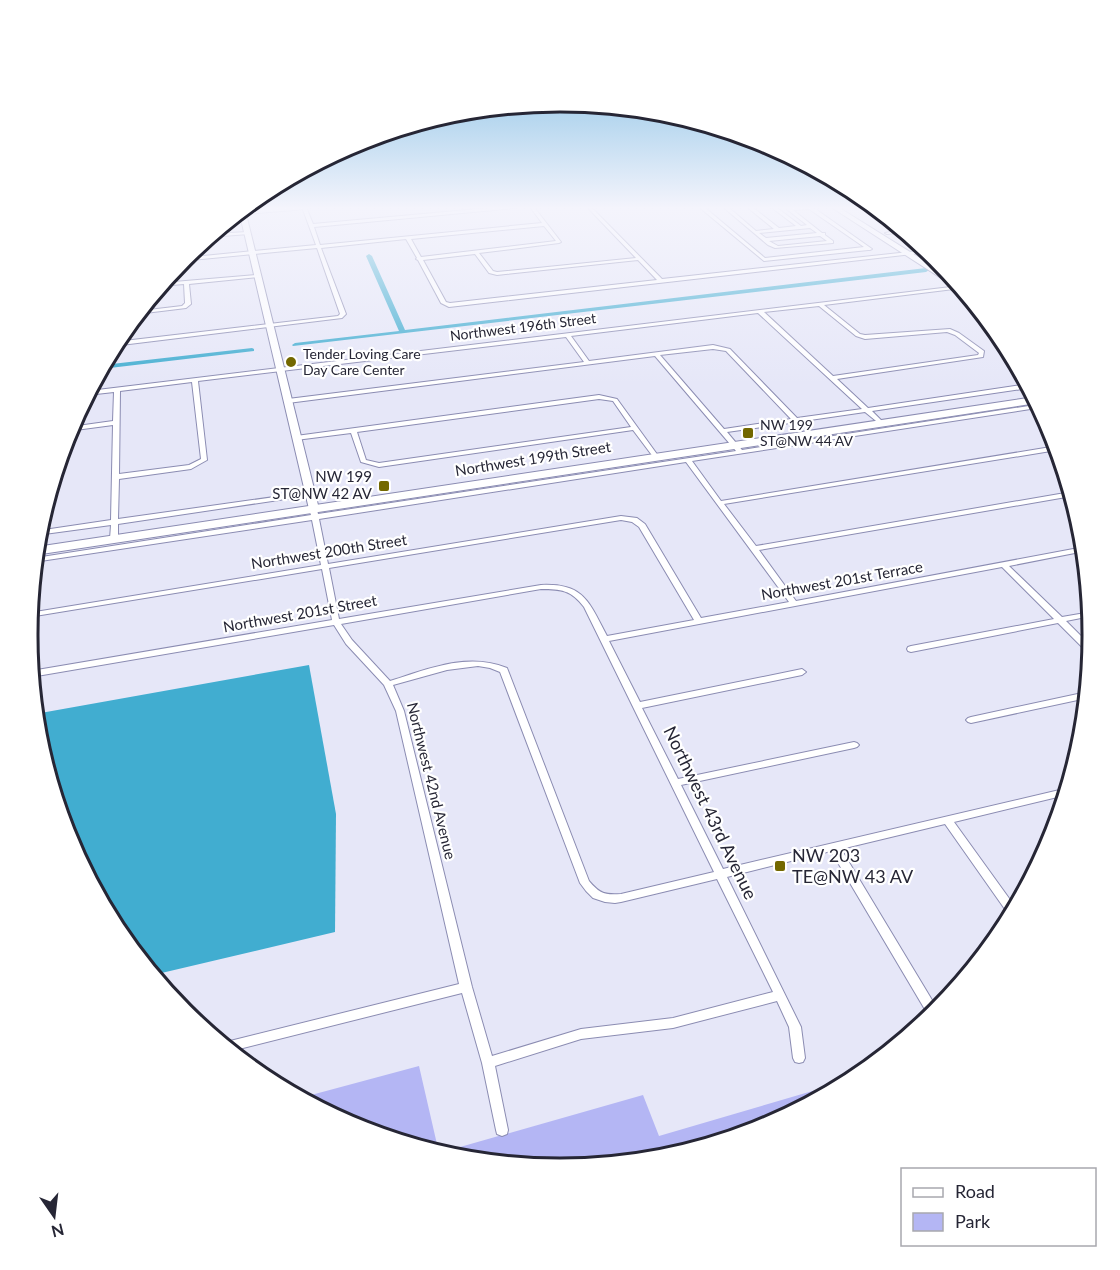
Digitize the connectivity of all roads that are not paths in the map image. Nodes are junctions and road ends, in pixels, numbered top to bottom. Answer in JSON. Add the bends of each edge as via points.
{"nodes":[{"id":1,"x":255,"y":266,"type":"edge"},
{"id":2,"x":325,"y":266,"type":"edge"},
{"id":3,"x":422,"y":266,"type":"edge"},
{"id":4,"x":487,"y":266,"type":"edge"},
{"id":5,"x":568,"y":266,"type":"edge"},
{"id":6,"x":646,"y":266,"type":"edge"},
{"id":7,"x":798,"y":266,"type":"edge"},
{"id":8,"x":257,"y":276,"type":"junction"},
{"id":9,"x":662,"y":282,"type":"junction"},
{"id":10,"x":186,"y":283,"type":"junction"},
{"id":11,"x":173,"y":284,"type":"edge"},
{"id":12,"x":951,"y":288,"type":"edge"},
{"id":13,"x":820,"y":304,"type":"junction"},
{"id":14,"x":759,"y":311,"type":"junction"},
{"id":15,"x":149,"y":312,"type":"edge"},
{"id":16,"x":269,"y":326,"type":"junction"},
{"id":17,"x":567,"y":334,"type":"junction"},
{"id":18,"x":128,"y":342,"type":"edge"},
{"id":19,"x":656,"y":354,"type":"junction"},
{"id":20,"x":588,"y":363,"type":"junction"},
{"id":21,"x":280,"y":369,"type":"junction"},
{"id":22,"x":832,"y":378,"type":"junction"},
{"id":23,"x":195,"y":380,"type":"junction"},
{"id":24,"x":1020,"y":388,"type":"edge"},
{"id":25,"x":117,"y":389,"type":"junction"},
{"id":26,"x":98,"y":392,"type":"edge"},
{"id":27,"x":288,"y":401,"type":"junction"},
{"id":28,"x":1027,"y":401,"type":"edge"},
{"id":29,"x":1027,"y":401,"type":"edge"},
{"id":30,"x":874,"y":417,"type":"junction"},
{"id":31,"x":795,"y":420,"type":"junction"},
{"id":32,"x":116,"y":423,"type":"junction"},
{"id":33,"x":80,"y":427,"type":"edge"},
{"id":34,"x":635,"y":428,"type":"junction"},
{"id":35,"x":353,"y":430,"type":"junction"},
{"id":36,"x":296,"y":438,"type":"junction"},
{"id":37,"x":732,"y":442,"type":"junction"},
{"id":38,"x":1048,"y":449,"type":"edge"},
{"id":39,"x":654,"y":453,"type":"junction"},
{"id":40,"x":688,"y":461,"type":"junction"},
{"id":41,"x":368,"y":464,"type":"joint"},
{"id":42,"x":115,"y":477,"type":"junction"},
{"id":43,"x":1064,"y":495,"type":"edge"},
{"id":44,"x":720,"y":503,"type":"junction"},
{"id":45,"x":313,"y":505,"type":"junction"},
{"id":46,"x":633,"y":520,"type":"joint"},
{"id":47,"x":114,"y":530,"type":"junction"},
{"id":48,"x":48,"y":533,"type":"edge"},
{"id":49,"x":47,"y":540,"type":"edge"},
{"id":50,"x":45,"y":548,"type":"edge"},
{"id":51,"x":754,"y":549,"type":"junction"},
{"id":52,"x":1075,"y":551,"type":"edge"},
{"id":53,"x":44,"y":558,"type":"edge"},
{"id":54,"x":1004,"y":565,"type":"junction"},
{"id":55,"x":324,"y":566,"type":"junction"},
{"id":56,"x":573,"y":590,"type":"joint"},
{"id":57,"x":794,"y":603,"type":"junction"},
{"id":58,"x":39,"y":613,"type":"edge"},
{"id":59,"x":1081,"y":616,"type":"edge"},
{"id":60,"x":1060,"y":620,"type":"junction"},
{"id":61,"x":699,"y":621,"type":"junction"},
{"id":62,"x":336,"y":622,"type":"junction"},
{"id":63,"x":604,"y":639,"type":"junction"},
{"id":64,"x":1082,"y":642,"type":"edge"},
{"id":65,"x":911,"y":650,"type":"dead end"},
{"id":66,"x":802,"y":672,"type":"dead end"},
{"id":67,"x":39,"y":673,"type":"edge"},
{"id":68,"x":388,"y":684,"type":"junction"},
{"id":69,"x":1079,"y":697,"type":"edge"},
{"id":70,"x":636,"y":706,"type":"junction"},
{"id":71,"x":970,"y":720,"type":"dead end"},
{"id":72,"x":854,"y":745,"type":"dead end"},
{"id":73,"x":675,"y":783,"type":"junction"},
{"id":74,"x":1057,"y":796,"type":"edge"},
{"id":75,"x":947,"y":820,"type":"junction"},
{"id":76,"x":834,"y":847,"type":"junction"},
{"id":77,"x":720,"y":875,"type":"junction"},
{"id":78,"x":1007,"y":904,"type":"edge"},
{"id":79,"x":466,"y":987,"type":"junction"},
{"id":80,"x":780,"y":994,"type":"junction"},
{"id":81,"x":928,"y":1005,"type":"edge"},
{"id":82,"x":235,"y":1045,"type":"edge"},
{"id":83,"x":799,"y":1058,"type":"dead end"},
{"id":84,"x":488,"y":1063,"type":"junction"},
{"id":85,"x":502,"y":1130,"type":"dead end"}],
"edges":[{"from":1,"to":8,"type":"street","name":"Northwest 42nd Avenue"},
{"from":2,"to":16,"type":"street","via":[[343,314]]},
{"from":3,"to":9,"type":"street","via":[[449,305]]},
{"from":4,"to":5,"type":"street","via":[[497,274]]},
{"from":6,"to":9,"type":"street"},
{"from":7,"to":9,"type":"street"},
{"from":8,"to":10,"type":"street"},
{"from":8,"to":16,"type":"street","name":"Northwest 42nd Avenue"},
{"from":10,"to":11,"type":"street"},
{"from":10,"to":15,"type":"street","via":[[188,304]]},
{"from":12,"to":13,"type":"street","name":"Northwest 196th Street"},
{"from":13,"to":14,"type":"street","name":"Northwest 196th Street"},
{"from":13,"to":22,"type":"street","via":[[858,335],[948,330],[982,351],[981,356]]},
{"from":14,"to":17,"type":"street","name":"Northwest 196th Street"},
{"from":14,"to":22,"type":"street"},
{"from":16,"to":18,"type":"street"},
{"from":16,"to":21,"type":"street","name":"Northwest 42nd Avenue"},
{"from":17,"to":20,"type":"street"},
{"from":17,"to":21,"type":"street","name":"Northwest 196th Street"},
{"from":19,"to":20,"type":"street"},
{"from":19,"to":31,"type":"street","via":[[713,347],[728,350]]},
{"from":19,"to":37,"type":"street"},
{"from":20,"to":27,"type":"street"},
{"from":21,"to":23,"type":"street","name":"Northwest 196th Street"},
{"from":21,"to":27,"type":"street","name":"Northwest 42nd Avenue"},
{"from":22,"to":30,"type":"street"},
{"from":23,"to":25,"type":"street","name":"Northwest 196th Street"},
{"from":23,"to":42,"type":"street","via":[[204,460],[191,467]]},
{"from":24,"to":30,"type":"street"},
{"from":25,"to":26,"type":"street","name":"Northwest 196th Street"},
{"from":25,"to":32,"type":"street"},
{"from":27,"to":36,"type":"street","name":"Northwest 42nd Avenue"},
{"from":28,"to":37,"type":"street"},
{"from":29,"to":30,"type":"main road","name":"Northwest 199th Street"},
{"from":30,"to":31,"type":"street"},
{"from":30,"to":37,"type":"main road","name":"Northwest 199th Street"},
{"from":31,"to":37,"type":"street"},
{"from":32,"to":33,"type":"street"},
{"from":32,"to":42,"type":"street"},
{"from":34,"to":35,"type":"street","via":[[615,400],[599,397]]},
{"from":34,"to":39,"type":"street"},
{"from":34,"to":41,"type":"street"},
{"from":35,"to":36,"type":"street"},
{"from":35,"to":41,"type":"street","via":[[363,461]]},
{"from":36,"to":45,"type":"street","name":"Northwest 42nd Avenue"},
{"from":37,"to":39,"type":"main road","name":"Northwest 199th Street"},
{"from":37,"to":40,"type":"street"},
{"from":38,"to":44,"type":"street"},
{"from":39,"to":45,"type":"main road","name":"Northwest 199th Street"},
{"from":40,"to":44,"type":"street"},
{"from":40,"to":45,"type":"street"},
{"from":42,"to":47,"type":"street"},
{"from":43,"to":51,"type":"street"},
{"from":44,"to":51,"type":"street"},
{"from":45,"to":47,"type":"main road","name":"Northwest 199th Street"},
{"from":45,"to":53,"type":"street"},
{"from":45,"to":55,"type":"street","name":"Northwest 42nd Avenue"},
{"from":46,"to":55,"type":"street","name":"Northwest 200th Street"},
{"from":46,"to":61,"type":"street","via":[[642,526]]},
{"from":47,"to":48,"type":"street"},
{"from":47,"to":49,"type":"main road","name":"Northwest 199th Street"},
{"from":47,"to":50,"type":"main road","name":"Northwest 199th Street"},
{"from":51,"to":57,"type":"street"},
{"from":52,"to":54,"type":"street","name":"Northwest 201st Terrace"},
{"from":54,"to":57,"type":"street","name":"Northwest 201st Terrace"},
{"from":54,"to":60,"type":"street"},
{"from":55,"to":58,"type":"street","name":"Northwest 200th Street"},
{"from":55,"to":62,"type":"street","name":"Northwest 42nd Avenue"},
{"from":56,"to":62,"type":"street","name":"Northwest 201st Street","via":[[541,587]]},
{"from":56,"to":63,"type":"street","name":"Northwest 43rd Avenue","via":[[584,601]]},
{"from":57,"to":61,"type":"street","name":"Northwest 201st Terrace"},
{"from":59,"to":60,"type":"street"},
{"from":60,"to":64,"type":"street"},
{"from":60,"to":65,"type":"street"},
{"from":61,"to":63,"type":"street","name":"Northwest 201st Terrace"},
{"from":62,"to":67,"type":"street","name":"Northwest 201st Street"},
{"from":62,"to":68,"type":"street","name":"Northwest 42nd Avenue"},
{"from":63,"to":70,"type":"street","name":"Northwest 43rd Avenue"},
{"from":66,"to":70,"type":"street"},
{"from":68,"to":77,"type":"street","via":[[477,662],[504,670],[585,883],[595,896],[621,898]]},
{"from":68,"to":79,"type":"street","name":"Northwest 42nd Avenue","via":[[400,711]]},
{"from":69,"to":71,"type":"street"},
{"from":70,"to":73,"type":"street","name":"Northwest 43rd Avenue"},
{"from":72,"to":73,"type":"street"},
{"from":73,"to":77,"type":"street","name":"Northwest 43rd Avenue"},
{"from":74,"to":75,"type":"street"},
{"from":75,"to":76,"type":"street"},
{"from":75,"to":78,"type":"street"},
{"from":76,"to":77,"type":"street"},
{"from":76,"to":81,"type":"street"},
{"from":77,"to":80,"type":"street","name":"Northwest 43rd Avenue"},
{"from":79,"to":82,"type":"street"},
{"from":79,"to":84,"type":"street","name":"Northwest 42nd Avenue"},
{"from":80,"to":83,"type":"street","name":"Northwest 43rd Avenue","via":[[795,1027]]},
{"from":80,"to":84,"type":"street","via":[[673,1023],[581,1034]]},
{"from":84,"to":85,"type":"street","name":"Northwest 42nd Avenue"}]}
